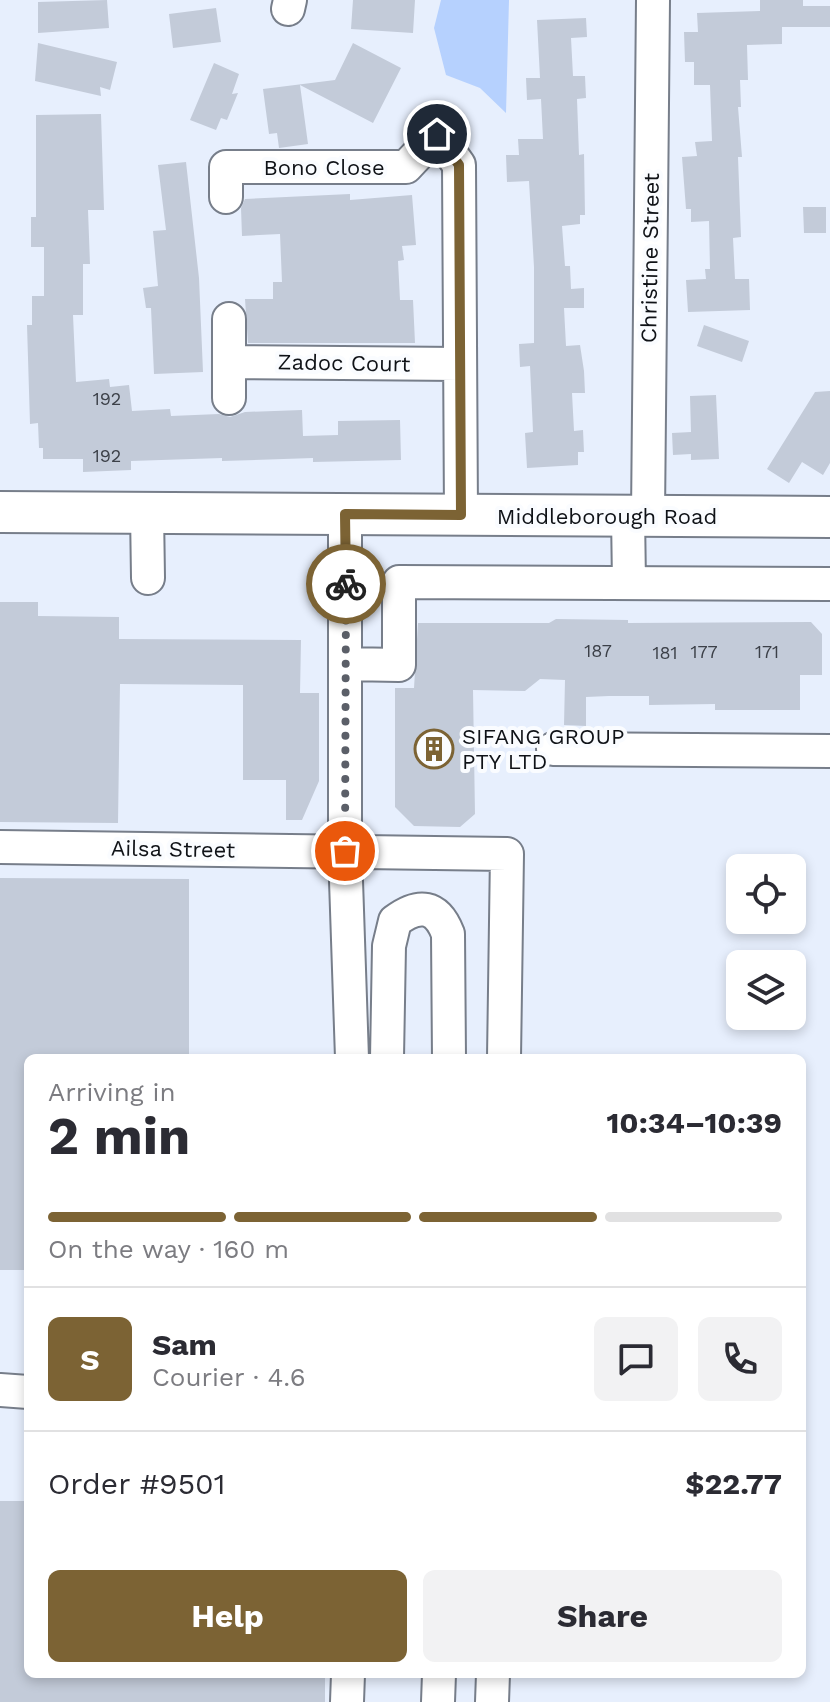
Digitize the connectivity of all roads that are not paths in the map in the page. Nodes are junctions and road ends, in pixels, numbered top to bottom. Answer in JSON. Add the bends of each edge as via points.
{"nodes":[{"id":1,"x":653,"y":0,"type":"edge"},
{"id":2,"x":226,"y":197,"type":"dead end"},
{"id":3,"x":229,"y":319,"type":"dead end"},
{"id":4,"x":229,"y":362,"type":"junction"},
{"id":5,"x":459,"y":364,"type":"junction"},
{"id":6,"x":229,"y":398,"type":"dead end"},
{"id":7,"x":0,"y":512,"type":"edge"},
{"id":8,"x":147,"y":512,"type":"junction"},
{"id":9,"x":345,"y":514,"type":"junction"},
{"id":10,"x":461,"y":515,"type":"junction"},
{"id":11,"x":638,"y":515,"type":"junction"},
{"id":12,"x":830,"y":517,"type":"edge"},
{"id":13,"x":148,"y":578,"type":"dead end"},
{"id":14,"x":629,"y":583,"type":"junction"},
{"id":15,"x":830,"y":584,"type":"edge"},
{"id":16,"x":346,"y":664,"type":"junction"},
{"id":17,"x":553,"y":749,"type":"dead end"},
{"id":18,"x":830,"y":751,"type":"edge"},
{"id":19,"x":0,"y":847,"type":"edge"},
{"id":20,"x":345,"y":851,"type":"junction"},
{"id":21,"x":352,"y":1054,"type":"edge"},
{"id":22,"x":387,"y":1054,"type":"edge"},
{"id":23,"x":449,"y":1054,"type":"edge"},
{"id":24,"x":504,"y":1054,"type":"edge"},
{"id":25,"x":0,"y":1390,"type":"edge"},
{"id":26,"x":24,"y":1392,"type":"edge"},
{"id":27,"x":348,"y":1678,"type":"edge"},
{"id":28,"x":439,"y":1678,"type":"edge"},
{"id":29,"x":493,"y":1678,"type":"edge"},
{"id":30,"x":347,"y":1702,"type":"edge"},
{"id":31,"x":438,"y":1702,"type":"edge"},
{"id":32,"x":492,"y":1702,"type":"edge"}],
"edges":[{"from":1,"to":11,"type":"street","name":"Christine Street"},
{"from":2,"to":5,"type":"street","name":"Bono Close","via":[[226,167],[406,167],[437,134],[459,165]]},
{"from":3,"to":4,"type":"street"},
{"from":4,"to":5,"type":"street","name":"Zadoc Court"},
{"from":4,"to":6,"type":"street"},
{"from":5,"to":10,"type":"street"},
{"from":7,"to":8,"type":"main road","name":"Middleborough Road"},
{"from":8,"to":9,"type":"main road","name":"Middleborough Road"},
{"from":8,"to":13,"type":"street"},
{"from":9,"to":10,"type":"main road","name":"Middleborough Road"},
{"from":9,"to":16,"type":"street"},
{"from":10,"to":11,"type":"main road","name":"Middleborough Road"},
{"from":11,"to":12,"type":"main road","name":"Middleborough Road"},
{"from":11,"to":14,"type":"street","name":"Christine Street"},
{"from":14,"to":15,"type":"street"},
{"from":14,"to":16,"type":"street","via":[[399,582],[399,665]]},
{"from":16,"to":20,"type":"street"},
{"from":17,"to":18,"type":"street"},
{"from":19,"to":20,"type":"street","name":"Ailsa Street"},
{"from":20,"to":21,"type":"street"},
{"from":20,"to":24,"type":"street","name":"Ailsa Street","via":[[507,854]]},
{"from":22,"to":23,"type":"street","via":[[389,946],[395,921],[410,910],[442,917],[448,934]]},
{"from":25,"to":26,"type":"street"},
{"from":27,"to":30,"type":"street"},
{"from":28,"to":31,"type":"street"},
{"from":29,"to":32,"type":"street"}]}
